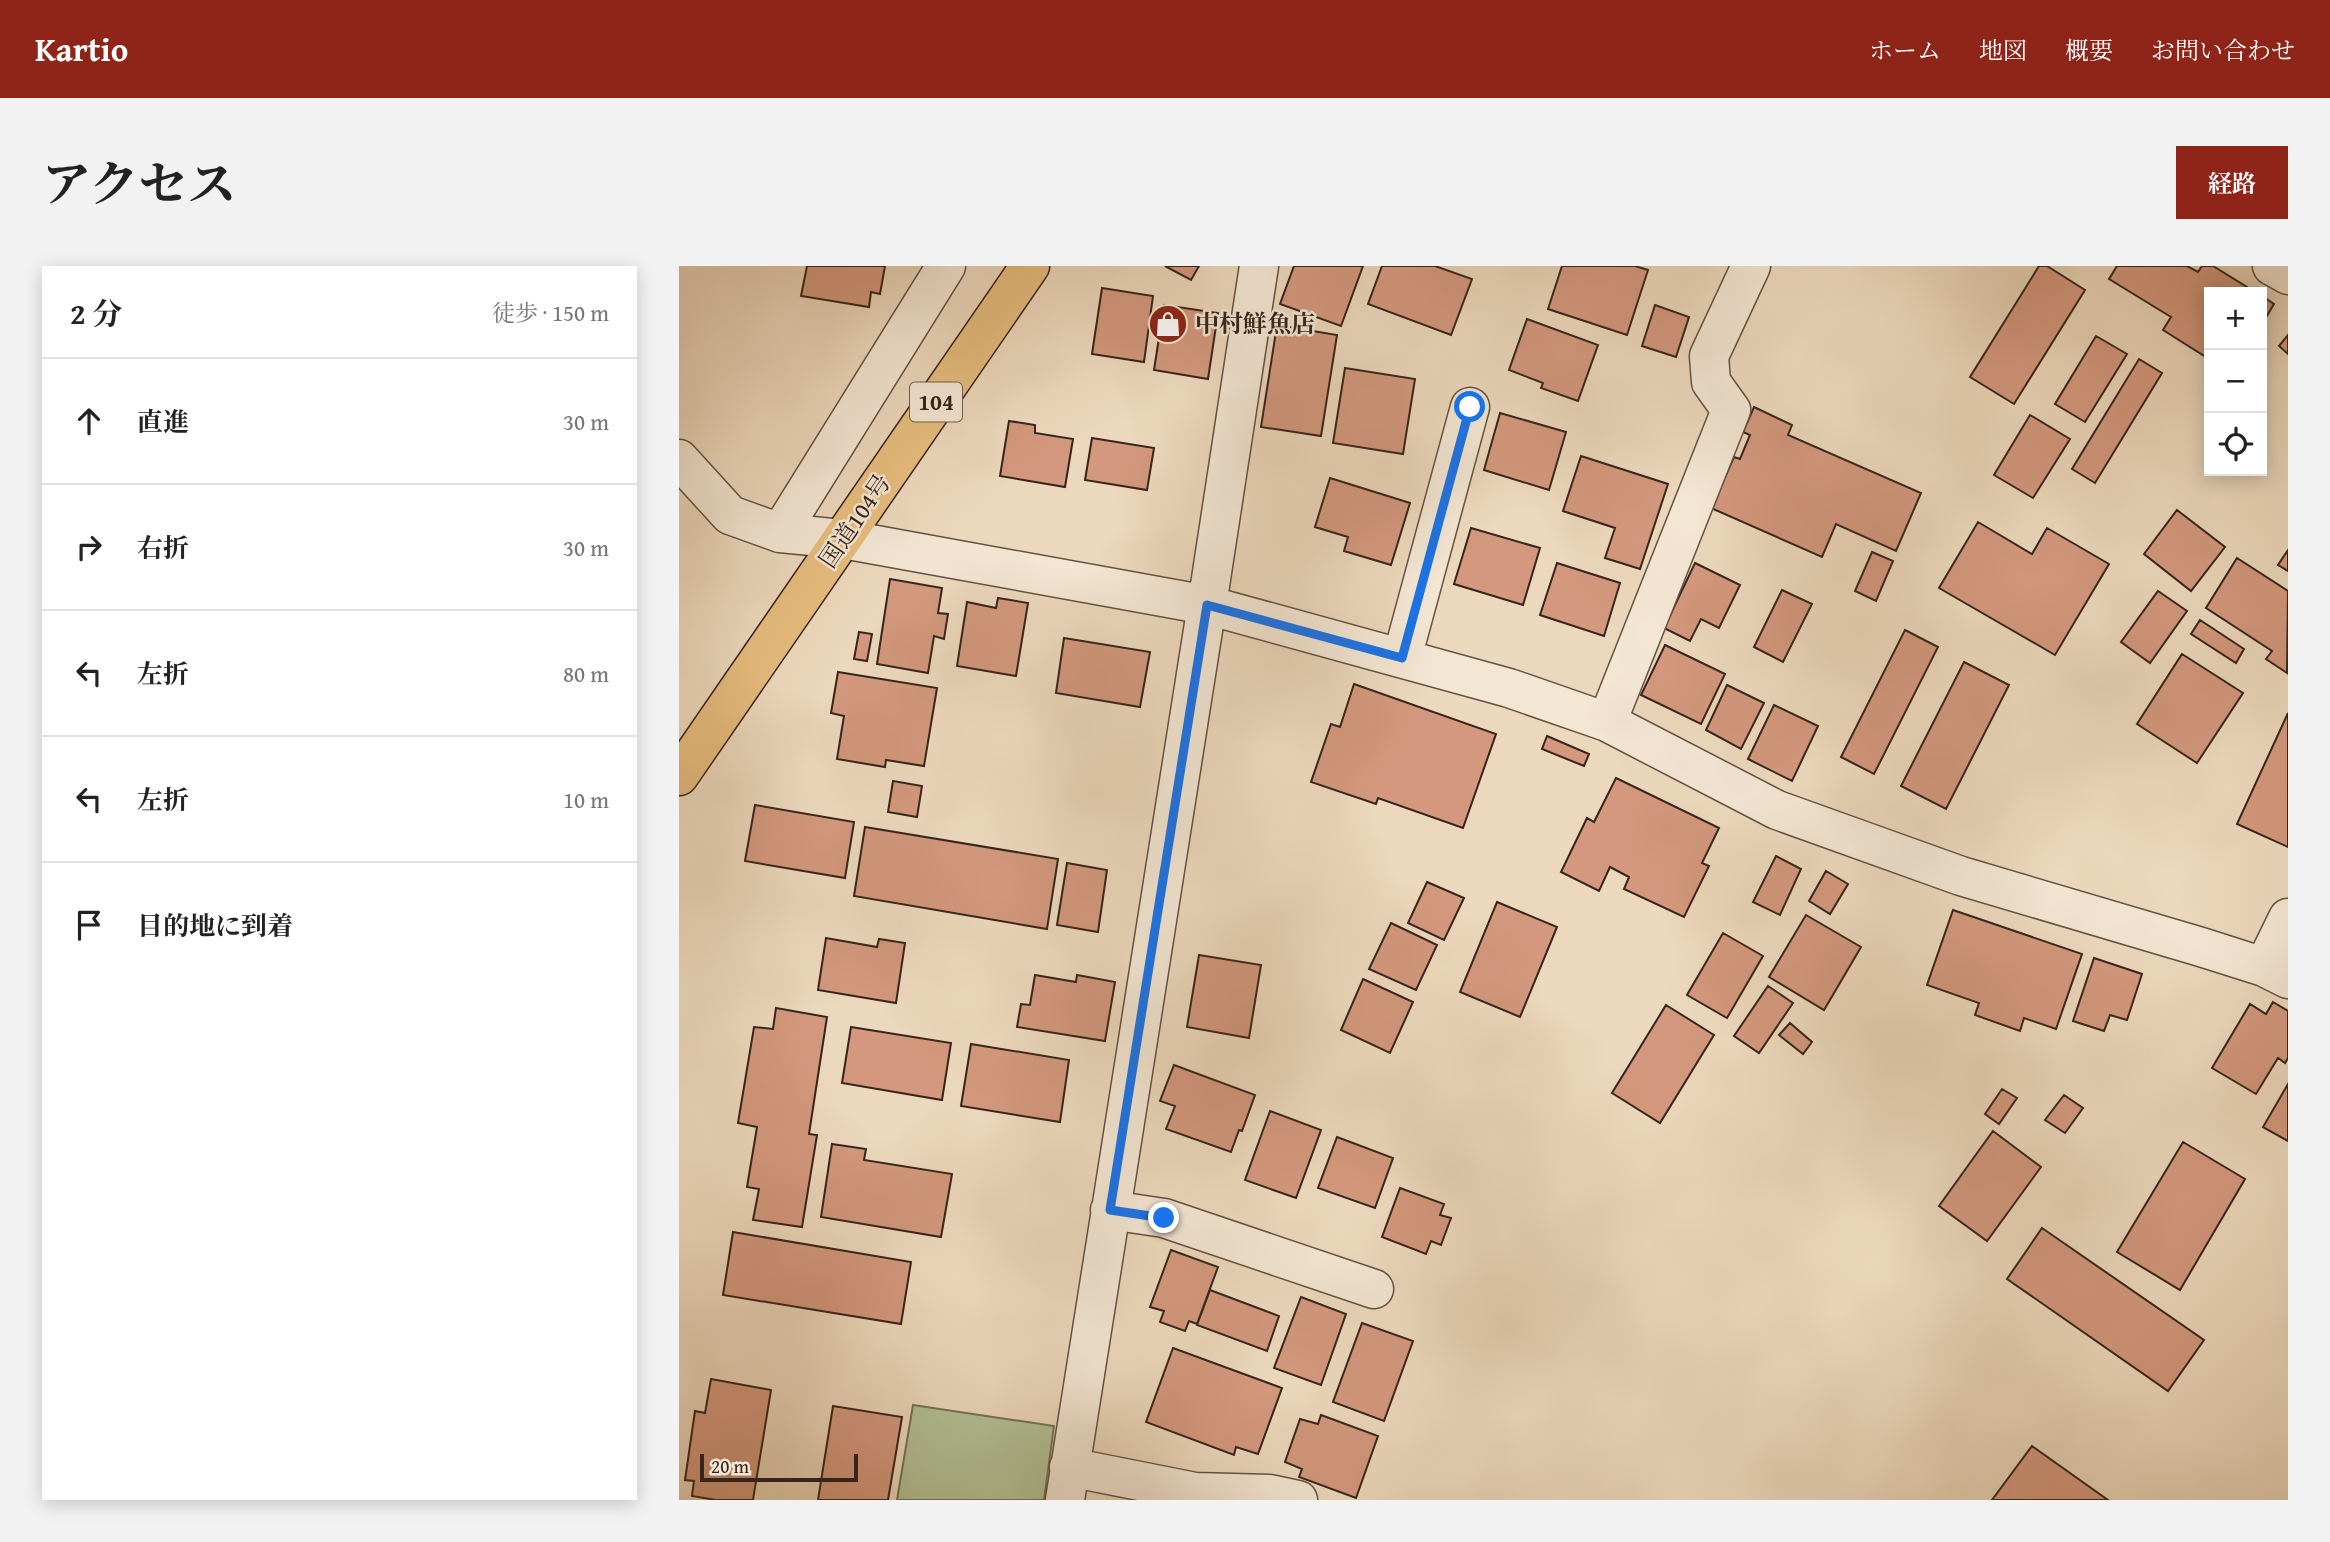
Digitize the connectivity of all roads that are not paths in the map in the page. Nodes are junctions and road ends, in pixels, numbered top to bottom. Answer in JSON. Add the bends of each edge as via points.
{"nodes":[{"id":1,"x":946,"y":266,"type":"edge"},
{"id":2,"x":1030,"y":266,"type":"edge"},
{"id":3,"x":1259,"y":266,"type":"edge"},
{"id":4,"x":1751,"y":266,"type":"edge"},
{"id":5,"x":2272,"y":266,"type":"edge"},
{"id":6,"x":2288,"y":275,"type":"edge"},
{"id":7,"x":1470,"y":407,"type":"dead end"},
{"id":8,"x":679,"y":459,"type":"edge"},
{"id":9,"x":780,"y":533,"type":"junction"},
{"id":10,"x":843,"y":539,"type":"junction"},
{"id":11,"x":1207,"y":605,"type":"junction"},
{"id":12,"x":1402,"y":658,"type":"junction"},
{"id":13,"x":1607,"y":722,"type":"junction"},
{"id":14,"x":679,"y":776,"type":"edge"},
{"id":15,"x":2288,"y":918,"type":"edge"},
{"id":16,"x":2276,"y":973,"type":"edge"},
{"id":17,"x":1110,"y":1210,"type":"junction"},
{"id":18,"x":1374,"y":1289,"type":"dead end"},
{"id":19,"x":1067,"y":1484,"type":"edge"},
{"id":20,"x":1298,"y":1500,"type":"edge"}],
"edges":[{"from":1,"to":9,"type":"street"},
{"from":2,"to":10,"type":"highway","name":"国道104号","number":"104"},
{"from":3,"to":11,"type":"street"},
{"from":4,"to":13,"type":"street","via":[[1709,356],[1711,382],[1731,410]]},
{"from":5,"to":6,"type":"street"},
{"from":7,"to":12,"type":"street"},
{"from":8,"to":9,"type":"street","via":[[730,515]]},
{"from":9,"to":10,"type":"street"},
{"from":10,"to":11,"type":"street"},
{"from":10,"to":14,"type":"highway","name":"国道104号","number":"104"},
{"from":11,"to":12,"type":"street"},
{"from":11,"to":17,"type":"street"},
{"from":12,"to":13,"type":"street","via":[[1510,688]]},
{"from":13,"to":16,"type":"street","via":[[1777,810],[1961,876]]},
{"from":15,"to":16,"type":"street"},
{"from":17,"to":18,"type":"street","via":[[1164,1218]]},
{"from":17,"to":19,"type":"street"},
{"from":19,"to":20,"type":"street","via":[[1269,1494]]}]}
